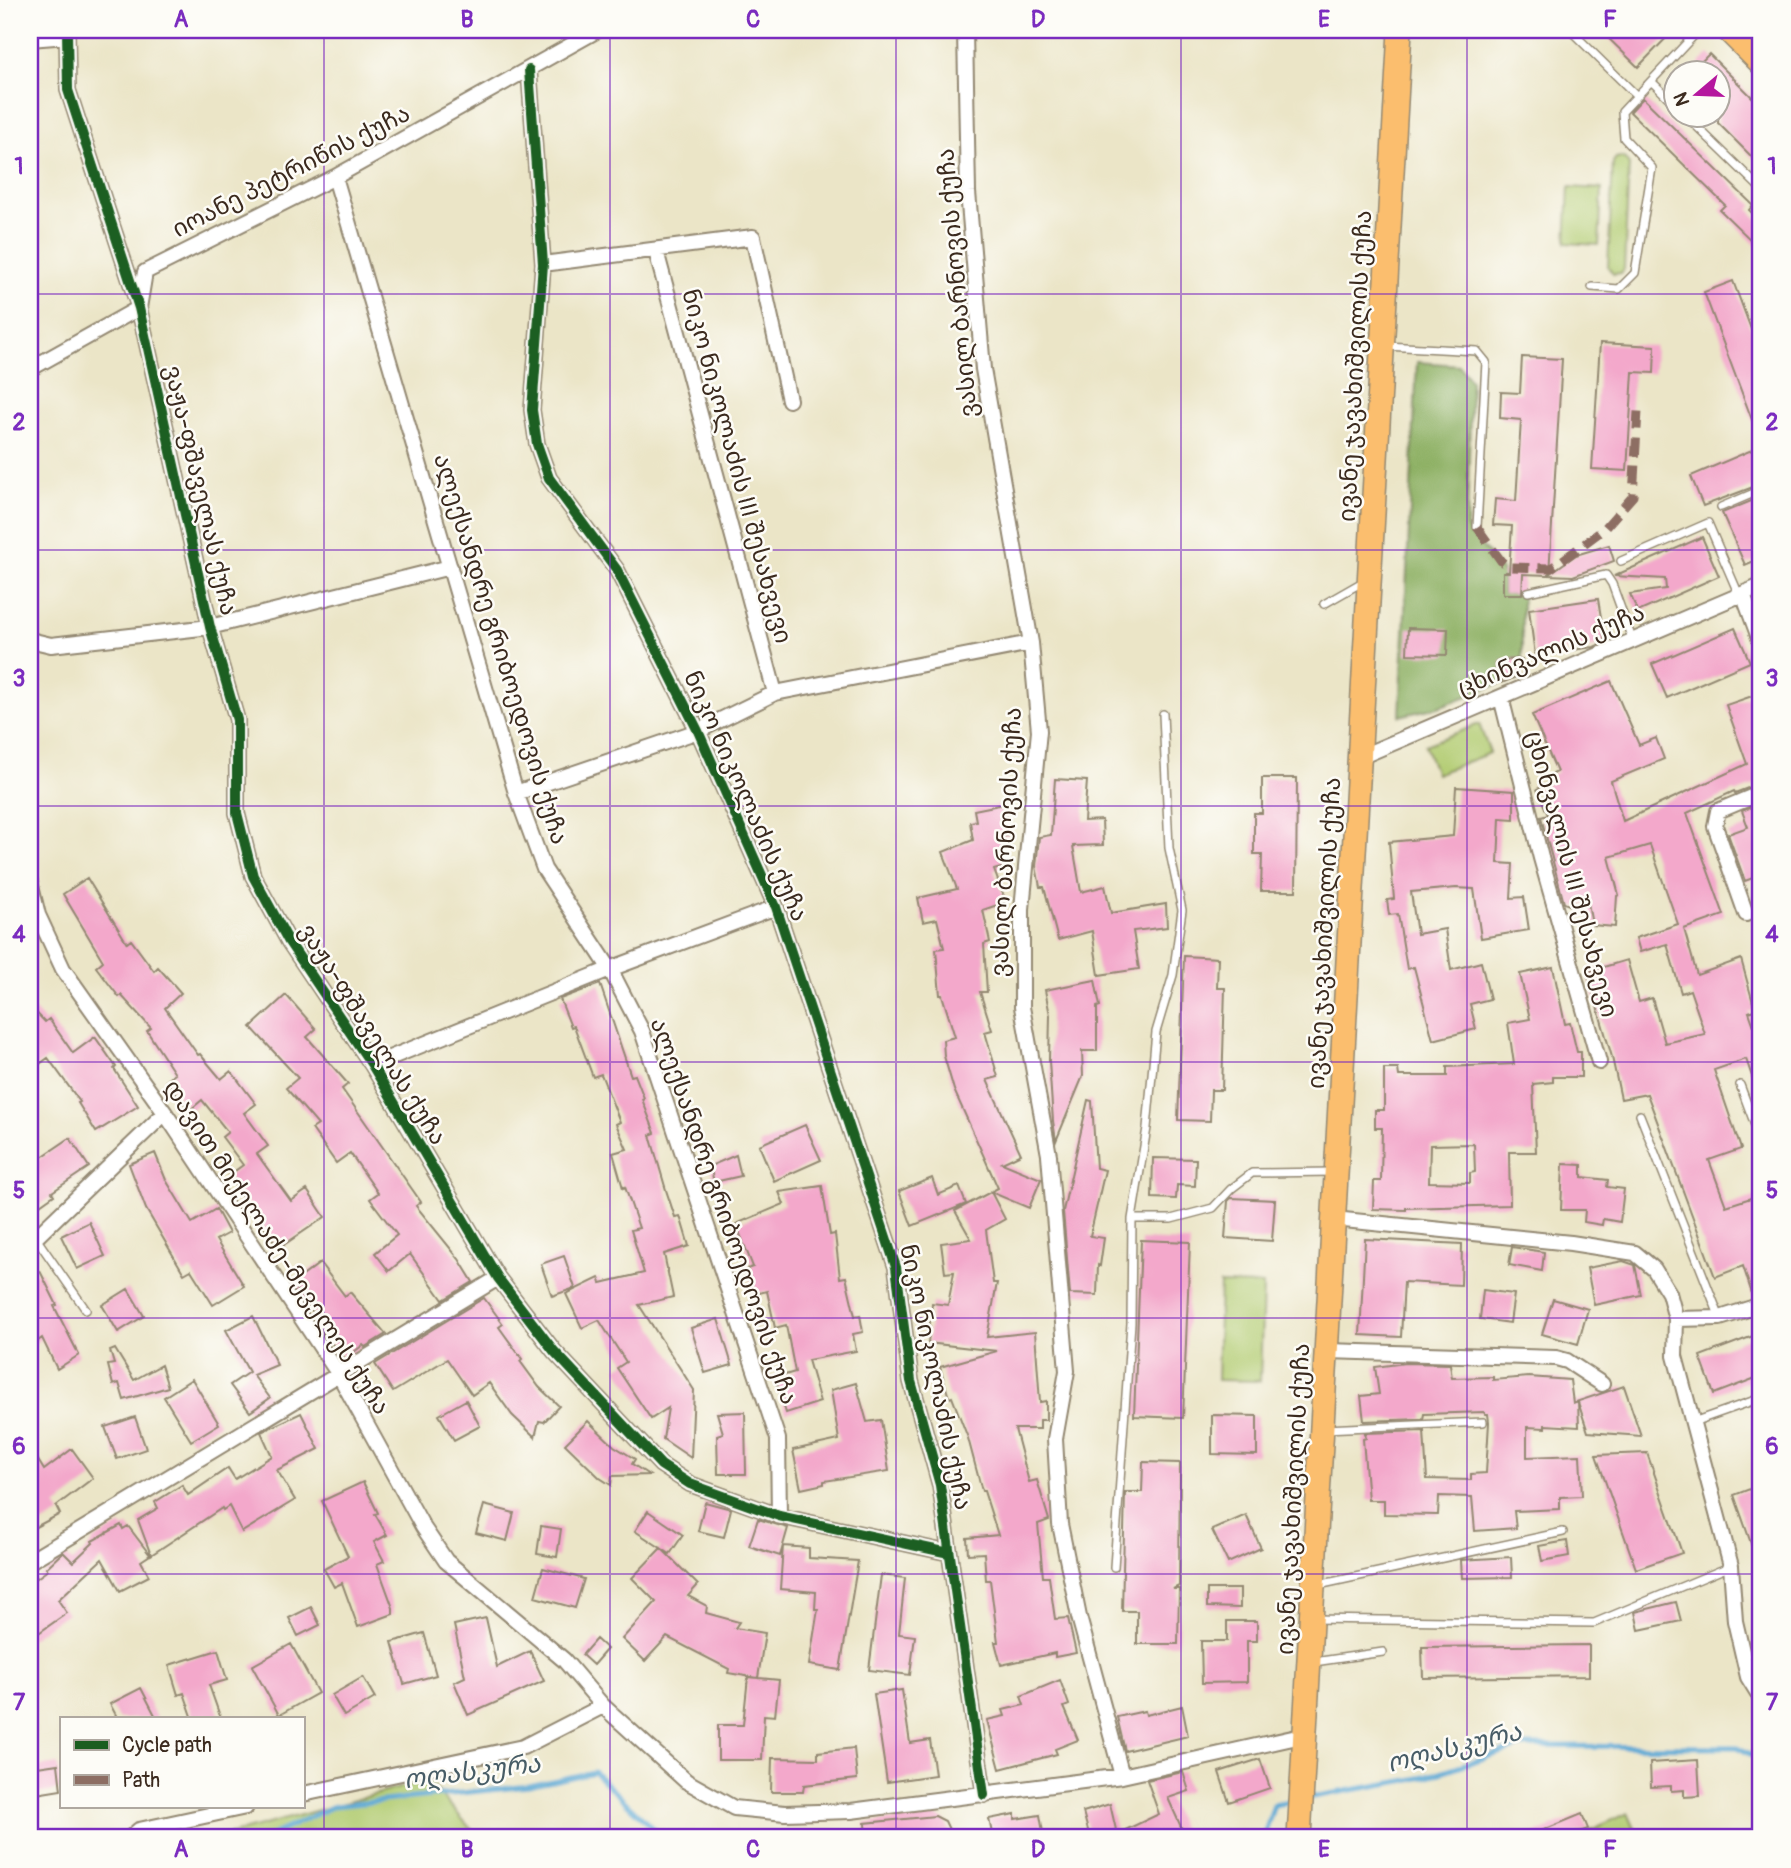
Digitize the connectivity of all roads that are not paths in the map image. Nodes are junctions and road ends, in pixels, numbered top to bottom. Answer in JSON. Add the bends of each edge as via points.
{"nodes":[{"id":1,"x":598,"y":30,"type":"edge"},
{"id":2,"x":965,"y":30,"type":"edge"},
{"id":3,"x":1399,"y":30,"type":"edge"},
{"id":4,"x":1570,"y":30,"type":"edge"},
{"id":5,"x":1699,"y":30,"type":"edge"},
{"id":6,"x":1728,"y":30,"type":"edge"},
{"id":7,"x":66,"y":33,"type":"edge"},
{"id":8,"x":30,"y":39,"type":"edge"},
{"id":9,"x":1761,"y":63,"type":"edge"},
{"id":10,"x":529,"y":70,"type":"junction"},
{"id":11,"x":1651,"y":81,"type":"junction"},
{"id":12,"x":1662,"y":92,"type":"edge"},
{"id":13,"x":1637,"y":96,"type":"junction"},
{"id":14,"x":1700,"y":130,"type":"edge"},
{"id":15,"x":335,"y":177,"type":"junction"},
{"id":16,"x":1761,"y":189,"type":"edge"},
{"id":17,"x":656,"y":251,"type":"junction"},
{"id":18,"x":122,"y":256,"type":"junction"},
{"id":19,"x":543,"y":264,"type":"junction"},
{"id":20,"x":145,"y":272,"type":"junction"},
{"id":21,"x":1592,"y":287,"type":"dead end"},
{"id":22,"x":139,"y":307,"type":"junction"},
{"id":23,"x":1382,"y":345,"type":"junction"},
{"id":24,"x":30,"y":369,"type":"edge"},
{"id":25,"x":789,"y":400,"type":"dead end"},
{"id":26,"x":1761,"y":490,"type":"edge"},
{"id":27,"x":1721,"y":507,"type":"dead end"},
{"id":28,"x":1477,"y":527,"type":"dead end"},
{"id":29,"x":1621,"y":561,"type":"dead end"},
{"id":30,"x":450,"y":567,"type":"junction"},
{"id":31,"x":1369,"y":578,"type":"junction"},
{"id":32,"x":1761,"y":586,"type":"edge"},
{"id":33,"x":1528,"y":592,"type":"dead end"},
{"id":34,"x":1742,"y":594,"type":"junction"},
{"id":35,"x":1324,"y":604,"type":"dead end"},
{"id":36,"x":210,"y":627,"type":"junction"},
{"id":37,"x":1632,"y":639,"type":"junction"},
{"id":38,"x":30,"y":640,"type":"edge"},
{"id":39,"x":1031,"y":643,"type":"junction"},
{"id":40,"x":1761,"y":643,"type":"edge"},
{"id":41,"x":775,"y":693,"type":"junction"},
{"id":42,"x":1502,"y":697,"type":"junction"},
{"id":43,"x":1163,"y":714,"type":"dead end"},
{"id":44,"x":698,"y":731,"type":"junction"},
{"id":45,"x":1360,"y":757,"type":"junction"},
{"id":46,"x":516,"y":793,"type":"junction"},
{"id":47,"x":1761,"y":793,"type":"edge"},
{"id":48,"x":30,"y":882,"type":"edge"},
{"id":49,"x":776,"y":907,"type":"junction"},
{"id":50,"x":1746,"y":914,"type":"dead end"},
{"id":51,"x":610,"y":968,"type":"junction"},
{"id":52,"x":1599,"y":1062,"type":"dead end"},
{"id":53,"x":372,"y":1065,"type":"junction"},
{"id":54,"x":1740,"y":1085,"type":"dead end"},
{"id":55,"x":165,"y":1113,"type":"junction"},
{"id":56,"x":1640,"y":1115,"type":"dead end"},
{"id":57,"x":1761,"y":1141,"type":"edge"},
{"id":58,"x":1337,"y":1172,"type":"junction"},
{"id":59,"x":1132,"y":1219,"type":"junction"},
{"id":60,"x":1334,"y":1219,"type":"junction"},
{"id":61,"x":33,"y":1240,"type":"edge"},
{"id":62,"x":498,"y":1278,"type":"junction"},
{"id":63,"x":1761,"y":1305,"type":"edge"},
{"id":64,"x":86,"y":1310,"type":"dead end"},
{"id":65,"x":1720,"y":1318,"type":"junction"},
{"id":66,"x":1676,"y":1319,"type":"junction"},
{"id":67,"x":1327,"y":1351,"type":"junction"},
{"id":68,"x":338,"y":1373,"type":"junction"},
{"id":69,"x":1602,"y":1384,"type":"dead end"},
{"id":70,"x":1761,"y":1398,"type":"edge"},
{"id":71,"x":1483,"y":1422,"type":"dead end"},
{"id":72,"x":1692,"y":1422,"type":"junction"},
{"id":73,"x":1323,"y":1429,"type":"junction"},
{"id":74,"x":779,"y":1516,"type":"junction"},
{"id":75,"x":1563,"y":1532,"type":"dead end"},
{"id":76,"x":949,"y":1553,"type":"junction"},
{"id":77,"x":30,"y":1561,"type":"edge"},
{"id":78,"x":1731,"y":1566,"type":"junction"},
{"id":79,"x":1114,"y":1567,"type":"dead end"},
{"id":80,"x":1314,"y":1586,"type":"junction"},
{"id":81,"x":1312,"y":1619,"type":"junction"},
{"id":82,"x":1383,"y":1652,"type":"dead end"},
{"id":83,"x":1310,"y":1663,"type":"junction"},
{"id":84,"x":1761,"y":1698,"type":"edge"},
{"id":85,"x":603,"y":1706,"type":"junction"},
{"id":86,"x":1306,"y":1735,"type":"junction"},
{"id":87,"x":1122,"y":1776,"type":"junction"},
{"id":88,"x":304,"y":1794,"type":"edge"},
{"id":89,"x":984,"y":1795,"type":"junction"},
{"id":90,"x":241,"y":1808,"type":"edge"},
{"id":91,"x":1761,"y":1832,"type":"edge"},
{"id":92,"x":130,"y":1838,"type":"edge"},
{"id":93,"x":1299,"y":1838,"type":"edge"},
{"id":94,"x":1748,"y":1838,"type":"edge"}],
"edges":[{"from":1,"to":10,"type":"street","name":"იოანე პეტრიწის ქუჩა"},
{"from":2,"to":39,"type":"street","name":"ვასილ ბარნოვის ქუჩა","via":[[968,192],[983,369]]},
{"from":3,"to":23,"type":"main road","name":"ივანე ჯავახიშვილის ქუჩა"},
{"from":4,"to":13,"type":"lane"},
{"from":5,"to":11,"type":"lane"},
{"from":6,"to":9,"type":"main road"},
{"from":7,"to":8,"type":"street"},
{"from":7,"to":18,"type":"street","name":"ვაჟა-ფშაველას ქუჩა","via":[[68,90]]},
{"from":10,"to":15,"type":"street","name":"იოანე პეტრიწის ქუჩა"},
{"from":10,"to":19,"type":"street","name":"ნიკო ნიკოლაძის ქუჩა"},
{"from":11,"to":12,"type":"lane"},
{"from":11,"to":13,"type":"lane"},
{"from":13,"to":21,"type":"lane","via":[[1622,112],[1624,138],[1652,168],[1635,273],[1619,289]]},
{"from":14,"to":16,"type":"lane"},
{"from":15,"to":20,"type":"street","name":"იოანე პეტრიწის ქუჩა"},
{"from":15,"to":30,"type":"street","name":"ალექსანდრე გრიბოედოვის ქუჩა"},
{"from":17,"to":19,"type":"street"},
{"from":17,"to":25,"type":"street","via":[[753,237]]},
{"from":17,"to":41,"type":"street","name":"ნიკო ნიკოლაძის III შესახვევი"},
{"from":18,"to":20,"type":"street"},
{"from":18,"to":22,"type":"street","name":"ვაჟა-ფშაველას ქუჩა"},
{"from":19,"to":44,"type":"street","name":"ნიკო ნიკოლაძის ქუჩა","via":[[532,410],[537,444],[550,478],[617,570]]},
{"from":20,"to":22,"type":"street"},
{"from":22,"to":24,"type":"street"},
{"from":22,"to":36,"type":"street","name":"ვაჟა-ფშაველას ქუჩა"},
{"from":23,"to":28,"type":"lane","via":[[1477,351],[1486,362]]},
{"from":23,"to":31,"type":"main road","name":"ივანე ჯავახიშვილის ქუჩა"},
{"from":26,"to":27,"type":"lane"},
{"from":29,"to":34,"type":"lane","via":[[1707,523]]},
{"from":30,"to":36,"type":"street"},
{"from":30,"to":46,"type":"street","name":"ალექსანდრე გრიბოედოვის ქუჩა"},
{"from":31,"to":35,"type":"lane"},
{"from":31,"to":45,"type":"main road","name":"ივანე ჯავახიშვილის ქუჩა"},
{"from":32,"to":34,"type":"street","name":"ცხინვალის ქუჩა"},
{"from":33,"to":37,"type":"lane","via":[[1606,575]]},
{"from":34,"to":37,"type":"street","name":"ცხინვალის ქუჩა"},
{"from":34,"to":40,"type":"street"},
{"from":36,"to":38,"type":"street","via":[[51,645]]},
{"from":36,"to":53,"type":"street","name":"ვაჟა-ფშაველას ქუჩა","via":[[237,720],[237,813],[253,876],[289,942]]},
{"from":37,"to":42,"type":"street","name":"ცხინვალის ქუჩა"},
{"from":39,"to":41,"type":"street"},
{"from":39,"to":87,"type":"street","name":"ვასილ ბარნოვის ქუჩა","via":[[1040,730],[1022,909],[1022,1007],[1049,1155],[1067,1371],[1055,1439],[1060,1524]]},
{"from":41,"to":44,"type":"street"},
{"from":42,"to":45,"type":"street","name":"ცხინვალის ქუჩა"},
{"from":42,"to":52,"type":"street","name":"ცხინვალის III შესახვევი","via":[[1541,858]]},
{"from":43,"to":59,"type":"lane","via":[[1169,848],[1182,910],[1173,975],[1156,1032]]},
{"from":44,"to":46,"type":"street"},
{"from":44,"to":49,"type":"street","name":"ნიკო ნიკოლაძის ქუჩა"},
{"from":45,"to":58,"type":"main road","name":"ივანე ჯავახიშვილის ქუჩა"},
{"from":46,"to":51,"type":"street","name":"ალექსანდრე გრიბოედოვის ქუჩა","via":[[544,869]]},
{"from":47,"to":50,"type":"street","via":[[1718,811],[1715,826]]},
{"from":48,"to":55,"type":"street","name":"დავით მიქელაძე-მეველეს ქუჩა","via":[[38,915],[63,969]]},
{"from":49,"to":51,"type":"street"},
{"from":49,"to":76,"type":"street","name":"ნიკო ნიკოლაძის ქუჩა","via":[[896,1267],[911,1381],[940,1485]]},
{"from":51,"to":53,"type":"street"},
{"from":51,"to":74,"type":"street","name":"ალექსანდრე გრიბოედოვის ქუჩა","via":[[642,1031],[778,1440]]},
{"from":53,"to":62,"type":"street","name":"ვაჟა-ფშაველას ქუჩა"},
{"from":54,"to":57,"type":"lane"},
{"from":55,"to":61,"type":"street"},
{"from":55,"to":68,"type":"street","name":"დავით მიქელაძე-მეველეს ქუჩა"},
{"from":56,"to":65,"type":"lane"},
{"from":58,"to":59,"type":"lane","via":[[1252,1173],[1213,1208],[1171,1219]]},
{"from":58,"to":60,"type":"main road","name":"ივანე ჯავახიშვილის ქუჩა"},
{"from":59,"to":79,"type":"lane","via":[[1131,1323]]},
{"from":60,"to":66,"type":"street","via":[[1635,1253],[1654,1269],[1669,1293]]},
{"from":60,"to":67,"type":"main road","name":"ივანე ჯავახიშვილის ქუჩა"},
{"from":61,"to":64,"type":"lane"},
{"from":62,"to":68,"type":"street"},
{"from":62,"to":74,"type":"street","name":"ვაჟა-ფშაველას ქუჩა","via":[[554,1350],[662,1465],[690,1484]]},
{"from":63,"to":65,"type":"street"},
{"from":65,"to":66,"type":"street"},
{"from":66,"to":72,"type":"street","via":[[1675,1356]]},
{"from":67,"to":69,"type":"street","via":[[1556,1358]]},
{"from":67,"to":73,"type":"main road","name":"ივანე ჯავახიშვილის ქუჩა"},
{"from":68,"to":77,"type":"street"},
{"from":68,"to":85,"type":"street","name":"დავით მიქელაძე-მეველეს ქუჩა","via":[[446,1561],[564,1660]]},
{"from":70,"to":72,"type":"lane"},
{"from":71,"to":73,"type":"lane"},
{"from":72,"to":78,"type":"street"},
{"from":73,"to":80,"type":"main road","name":"ივანე ჯავახიშვილის ქუჩა"},
{"from":74,"to":76,"type":"street","name":"ვაჟა-ფშაველას ქუჩა"},
{"from":75,"to":80,"type":"lane"},
{"from":76,"to":89,"type":"street"},
{"from":78,"to":81,"type":"lane","via":[[1594,1623]]},
{"from":78,"to":84,"type":"street","via":[[1735,1620],[1748,1677]]},
{"from":80,"to":81,"type":"main road","name":"ივანე ჯავახიშვილის ქუჩა"},
{"from":81,"to":83,"type":"main road","name":"ივანე ჯავახიშვილის ქუჩა"},
{"from":82,"to":83,"type":"lane"},
{"from":83,"to":86,"type":"main road","name":"ივანე ჯავახიშვილის ქუჩა"},
{"from":85,"to":88,"type":"street","via":[[523,1747]]},
{"from":85,"to":89,"type":"street","name":"დავით მიქელაძე-მეველეს ქუჩა","via":[[686,1782],[734,1808],[785,1813],[850,1811]]},
{"from":86,"to":87,"type":"street","name":"დავით მიქელაძე-მეველეს ქუჩა"},
{"from":86,"to":93,"type":"main road","name":"ივანე ჯავახიშვილის ქუჩა"},
{"from":87,"to":89,"type":"street","name":"დავით მიქელაძე-მეველეს ქუჩა"},
{"from":90,"to":92,"type":"street","via":[[139,1830]]},
{"from":91,"to":94,"type":"lane"}]}
